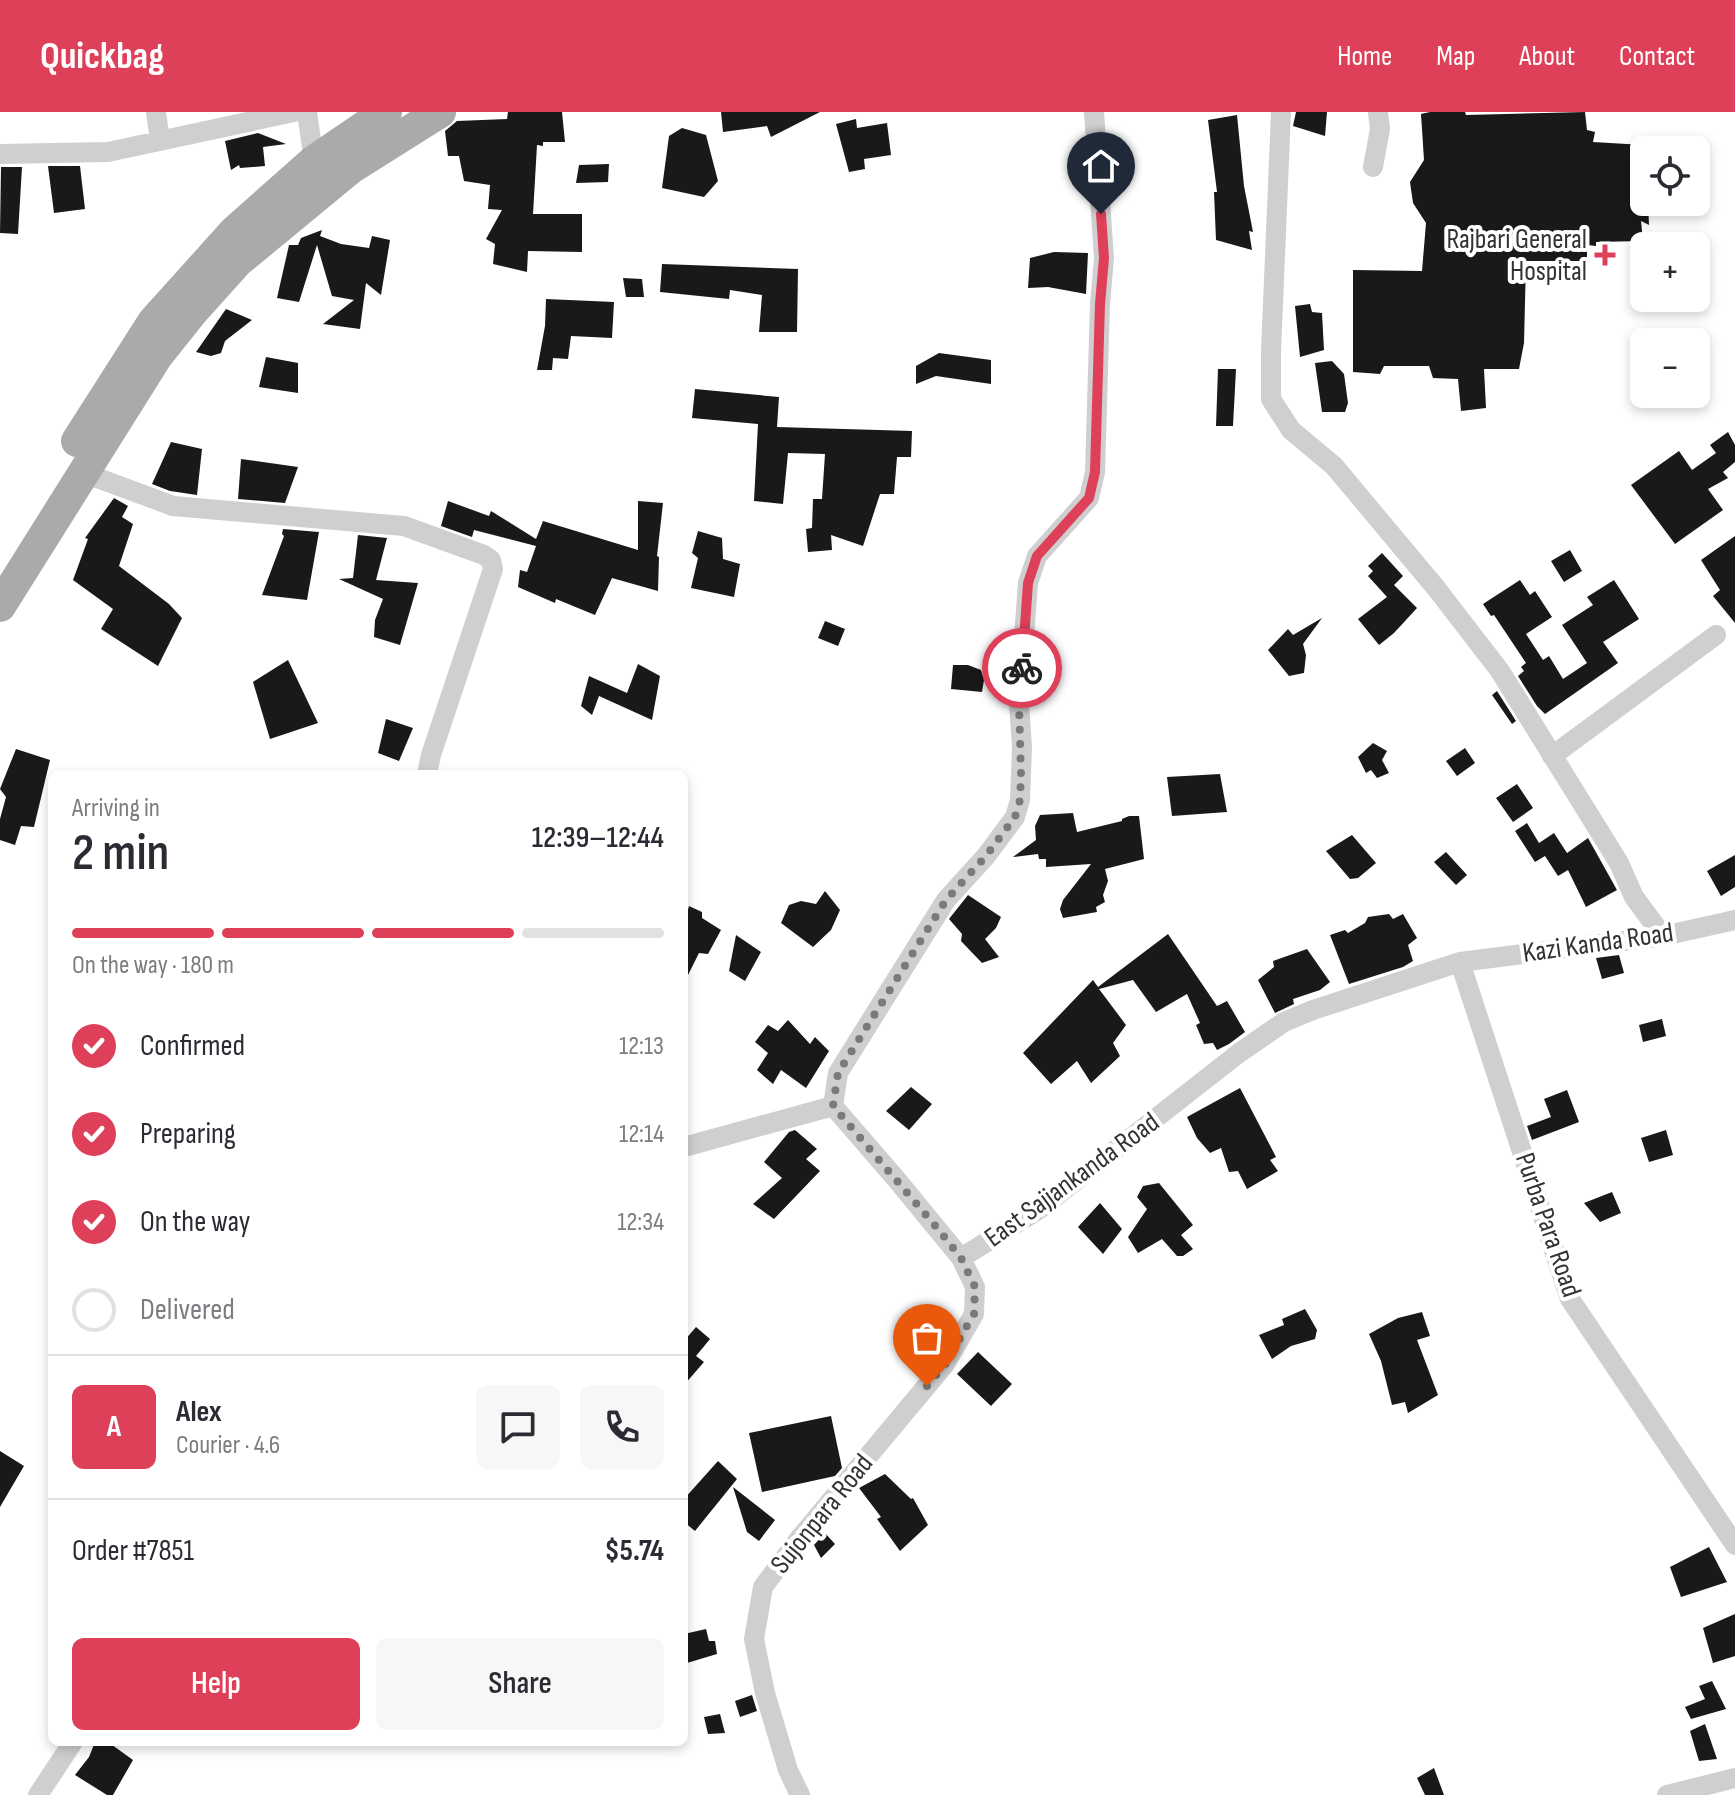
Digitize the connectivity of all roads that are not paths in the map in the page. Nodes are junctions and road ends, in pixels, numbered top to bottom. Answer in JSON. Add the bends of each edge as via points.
{"nodes":[{"id":1,"x":156,"y":112,"type":"edge"},
{"id":2,"x":294,"y":112,"type":"edge"},
{"id":3,"x":307,"y":112,"type":"edge"},
{"id":4,"x":386,"y":112,"type":"edge"},
{"id":5,"x":440,"y":112,"type":"edge"},
{"id":6,"x":1094,"y":112,"type":"edge"},
{"id":7,"x":1281,"y":112,"type":"edge"},
{"id":8,"x":1378,"y":112,"type":"edge"},
{"id":9,"x":160,"y":141,"type":"junction"},
{"id":10,"x":0,"y":154,"type":"edge"},
{"id":11,"x":314,"y":161,"type":"junction"},
{"id":12,"x":1373,"y":167,"type":"dead end"},
{"id":13,"x":84,"y":473,"type":"junction"},
{"id":14,"x":0,"y":566,"type":"edge"},
{"id":15,"x":0,"y":606,"type":"edge"},
{"id":16,"x":1716,"y":635,"type":"dead end"},
{"id":17,"x":1552,"y":756,"type":"junction"},
{"id":18,"x":428,"y":770,"type":"edge"},
{"id":19,"x":1735,"y":920,"type":"edge"},
{"id":20,"x":1663,"y":936,"type":"junction"},
{"id":21,"x":1460,"y":962,"type":"junction"},
{"id":22,"x":833,"y":1106,"type":"junction"},
{"id":23,"x":688,"y":1146,"type":"edge"},
{"id":24,"x":961,"y":1258,"type":"junction"},
{"id":25,"x":1735,"y":1545,"type":"edge"},
{"id":26,"x":70,"y":1746,"type":"edge"},
{"id":27,"x":1735,"y":1778,"type":"edge"},
{"id":28,"x":38,"y":1795,"type":"edge"},
{"id":29,"x":800,"y":1795,"type":"edge"},
{"id":30,"x":1667,"y":1795,"type":"edge"}],
"edges":[{"from":1,"to":9,"type":"street"},
{"from":2,"to":9,"type":"street"},
{"from":3,"to":11,"type":"street"},
{"from":4,"to":11,"type":"main road"},
{"from":5,"to":13,"type":"main road","via":[[351,168],[237,262],[157,356]]},
{"from":6,"to":22,"type":"street","via":[[1104,258],[1095,472],[1089,498],[1037,556],[1028,583],[1019,704],[1020,800],[1015,817],[946,900],[905,963],[838,1073]]},
{"from":7,"to":17,"type":"street","via":[[1271,399],[1291,430],[1334,466],[1436,588],[1500,671]]},
{"from":8,"to":12,"type":"street"},
{"from":9,"to":10,"type":"street","via":[[108,152]]},
{"from":11,"to":14,"type":"main road","via":[[234,232],[153,322]]},
{"from":13,"to":15,"type":"main road"},
{"from":13,"to":18,"type":"street","via":[[173,506],[404,526],[491,560],[493,569]]},
{"from":16,"to":17,"type":"street"},
{"from":17,"to":20,"type":"street","via":[[1619,863],[1634,897]]},
{"from":19,"to":20,"type":"street","name":"Kazi Kanda Road"},
{"from":20,"to":21,"type":"street","name":"Kazi Kanda Road"},
{"from":21,"to":24,"type":"street","name":"East Sajjankanda Road","via":[[1284,1022],[1041,1208]]},
{"from":21,"to":25,"type":"street","name":"Purba Para Road","via":[[1570,1299]]},
{"from":22,"to":23,"type":"street"},
{"from":22,"to":24,"type":"street","name":"East Sajjankanda Road"},
{"from":24,"to":29,"type":"street","name":"Sujonpara Road","via":[[975,1287],[974,1314],[945,1364],[763,1587],[754,1639],[765,1693]]},
{"from":26,"to":28,"type":"street"},
{"from":27,"to":30,"type":"street"}]}
